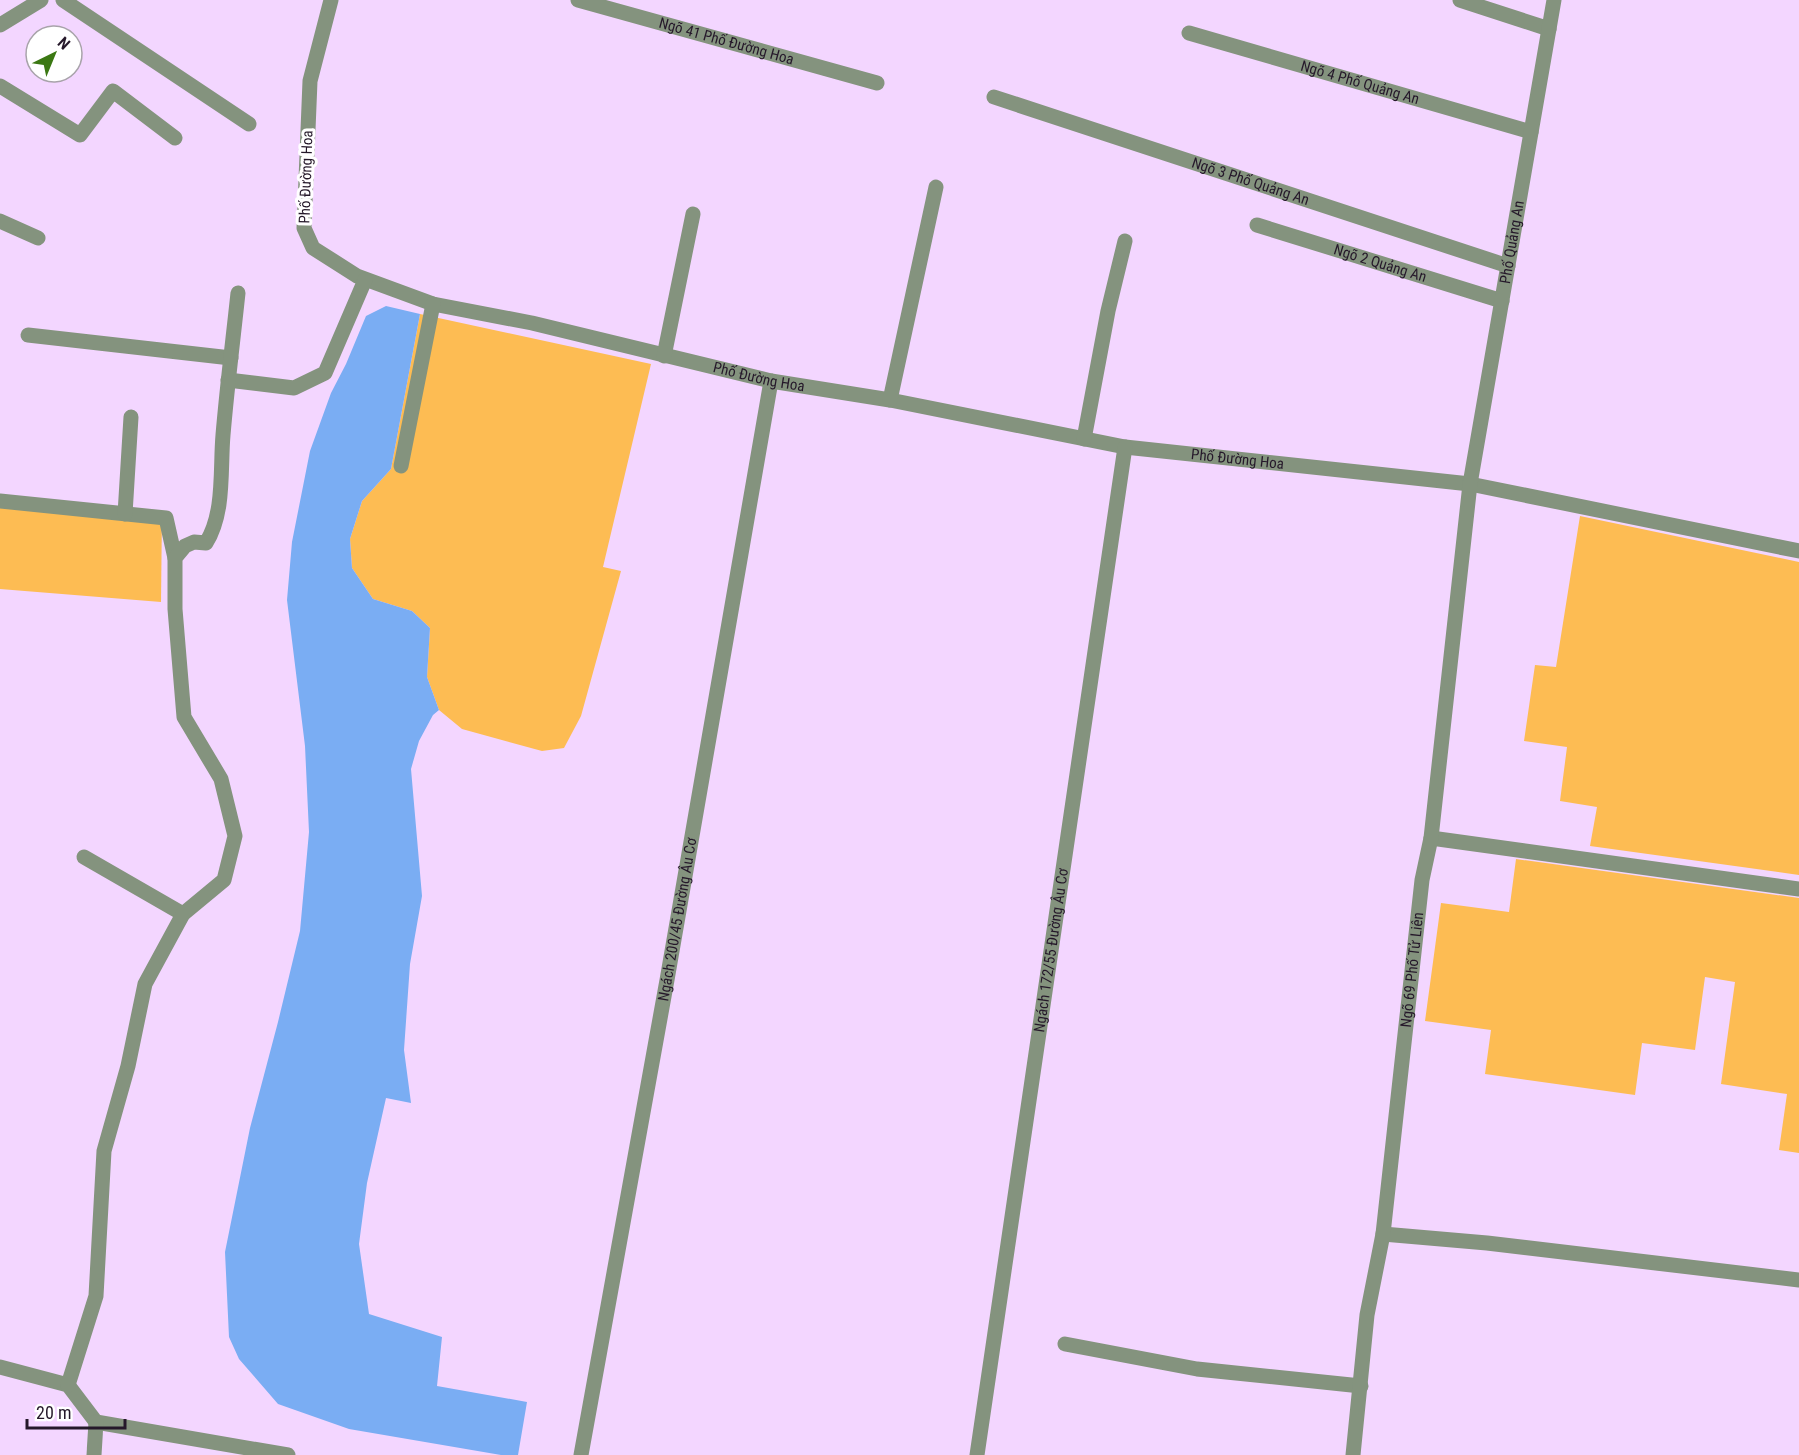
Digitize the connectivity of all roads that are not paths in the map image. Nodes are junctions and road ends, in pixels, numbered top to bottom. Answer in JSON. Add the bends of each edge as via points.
{"nodes":[{"id":1,"x":41,"y":0,"type":"edge"},
{"id":2,"x":63,"y":0,"type":"edge"},
{"id":3,"x":331,"y":0,"type":"edge"},
{"id":4,"x":578,"y":0,"type":"edge"},
{"id":5,"x":1460,"y":0,"type":"edge"},
{"id":6,"x":1554,"y":0,"type":"edge"},
{"id":7,"x":0,"y":25,"type":"edge"},
{"id":8,"x":1549,"y":29,"type":"junction"},
{"id":9,"x":1189,"y":33,"type":"dead end"},
{"id":10,"x":877,"y":82,"type":"dead end"},
{"id":11,"x":0,"y":86,"type":"edge"},
{"id":12,"x":994,"y":97,"type":"dead end"},
{"id":13,"x":249,"y":124,"type":"dead end"},
{"id":14,"x":1532,"y":132,"type":"junction"},
{"id":15,"x":175,"y":138,"type":"dead end"},
{"id":16,"x":936,"y":188,"type":"dead end"},
{"id":17,"x":693,"y":214,"type":"dead end"},
{"id":18,"x":0,"y":220,"type":"edge"},
{"id":19,"x":1257,"y":225,"type":"dead end"},
{"id":20,"x":38,"y":238,"type":"dead end"},
{"id":21,"x":1125,"y":241,"type":"dead end"},
{"id":22,"x":1508,"y":266,"type":"junction"},
{"id":23,"x":365,"y":280,"type":"junction"},
{"id":24,"x":238,"y":293,"type":"dead end"},
{"id":25,"x":1502,"y":301,"type":"junction"},
{"id":26,"x":433,"y":304,"type":"junction"},
{"id":27,"x":28,"y":335,"type":"dead end"},
{"id":28,"x":664,"y":356,"type":"junction"},
{"id":29,"x":231,"y":358,"type":"junction"},
{"id":30,"x":228,"y":380,"type":"junction"},
{"id":31,"x":771,"y":381,"type":"junction"},
{"id":32,"x":890,"y":400,"type":"junction"},
{"id":33,"x":131,"y":417,"type":"dead end"},
{"id":34,"x":1084,"y":439,"type":"junction"},
{"id":35,"x":1125,"y":447,"type":"junction"},
{"id":36,"x":401,"y":466,"type":"dead end"},
{"id":37,"x":1470,"y":484,"type":"junction"},
{"id":38,"x":0,"y":501,"type":"edge"},
{"id":39,"x":125,"y":514,"type":"junction"},
{"id":40,"x":1799,"y":551,"type":"edge"},
{"id":41,"x":175,"y":558,"type":"junction"},
{"id":42,"x":1431,"y":838,"type":"junction"},
{"id":43,"x":84,"y":857,"type":"dead end"},
{"id":44,"x":1799,"y":889,"type":"edge"},
{"id":45,"x":183,"y":914,"type":"junction"},
{"id":46,"x":1383,"y":1234,"type":"junction"},
{"id":47,"x":1799,"y":1280,"type":"edge"},
{"id":48,"x":1065,"y":1344,"type":"dead end"},
{"id":49,"x":0,"y":1367,"type":"edge"},
{"id":50,"x":68,"y":1385,"type":"junction"},
{"id":51,"x":1361,"y":1386,"type":"junction"},
{"id":52,"x":96,"y":1422,"type":"junction"},
{"id":53,"x":94,"y":1455,"type":"edge"},
{"id":54,"x":288,"y":1455,"type":"edge"},
{"id":55,"x":581,"y":1455,"type":"edge"},
{"id":56,"x":977,"y":1455,"type":"edge"},
{"id":57,"x":1354,"y":1455,"type":"edge"}],
"edges":[{"from":1,"to":7,"type":"street"},
{"from":2,"to":13,"type":"street"},
{"from":3,"to":23,"type":"street","name":"Phố Đường Hoa","via":[[310,81],[303,228],[313,248]]},
{"from":4,"to":10,"type":"street","name":"Ngõ 41 Phố Đường Hoa"},
{"from":5,"to":8,"type":"street"},
{"from":6,"to":8,"type":"street","name":"Phố Quảng An"},
{"from":8,"to":14,"type":"street","name":"Phố Quảng An"},
{"from":9,"to":14,"type":"street","name":"Ngõ 4 Phố Quảng An"},
{"from":11,"to":15,"type":"street","via":[[80,135],[112,91]]},
{"from":12,"to":22,"type":"street","name":"Ngõ 3 Phố Quảng An"},
{"from":14,"to":22,"type":"street","name":"Phố Quảng An"},
{"from":16,"to":32,"type":"street"},
{"from":17,"to":28,"type":"street"},
{"from":18,"to":20,"type":"street"},
{"from":19,"to":25,"type":"street","name":"Ngõ 2 Quảng An"},
{"from":21,"to":34,"type":"street"},
{"from":22,"to":25,"type":"street","name":"Phố Quảng An"},
{"from":23,"to":26,"type":"street","name":"Phố Đường Hoa"},
{"from":23,"to":30,"type":"street","via":[[326,373],[294,388]]},
{"from":24,"to":29,"type":"street"},
{"from":25,"to":37,"type":"street","name":"Phố Quảng An"},
{"from":26,"to":28,"type":"street","name":"Phố Đường Hoa","via":[[532,323]]},
{"from":26,"to":36,"type":"street"},
{"from":27,"to":29,"type":"street"},
{"from":28,"to":31,"type":"street","name":"Phố Đường Hoa"},
{"from":29,"to":30,"type":"street"},
{"from":30,"to":41,"type":"street","via":[[213,532],[206,543],[185,546]]},
{"from":31,"to":32,"type":"street","name":"Phố Đường Hoa"},
{"from":31,"to":55,"type":"street","name":"Ngách 200/45 Đường Âu Cơ"},
{"from":32,"to":34,"type":"street","name":"Phố Đường Hoa"},
{"from":33,"to":39,"type":"street"},
{"from":34,"to":35,"type":"street","name":"Phố Đường Hoa"},
{"from":35,"to":37,"type":"street","name":"Phố Đường Hoa"},
{"from":35,"to":56,"type":"street","name":"Ngách 172/55 Đường Âu Cơ"},
{"from":37,"to":40,"type":"street","name":"Phố Đường Hoa"},
{"from":37,"to":42,"type":"street","name":"Ngõ 69 Phố Tử Liên"},
{"from":38,"to":39,"type":"street"},
{"from":39,"to":41,"type":"street","via":[[166,518]]},
{"from":41,"to":45,"type":"street","via":[[184,717],[221,779],[236,836],[224,880]]},
{"from":42,"to":44,"type":"street"},
{"from":42,"to":46,"type":"street","name":"Ngõ 69 Phố Tử Liên","via":[[1422,880]]},
{"from":43,"to":45,"type":"street"},
{"from":45,"to":50,"type":"street","via":[[145,984],[128,1066],[104,1151],[96,1296]]},
{"from":46,"to":47,"type":"street"},
{"from":46,"to":51,"type":"street","name":"Ngõ 69 Phố Tử Liên","via":[[1367,1315]]},
{"from":48,"to":51,"type":"street","via":[[1197,1370]]},
{"from":49,"to":50,"type":"street"},
{"from":50,"to":52,"type":"street"},
{"from":51,"to":57,"type":"street","name":"Ngõ 69 Phố Tử Liên"},
{"from":52,"to":53,"type":"street"},
{"from":52,"to":54,"type":"street"}]}
